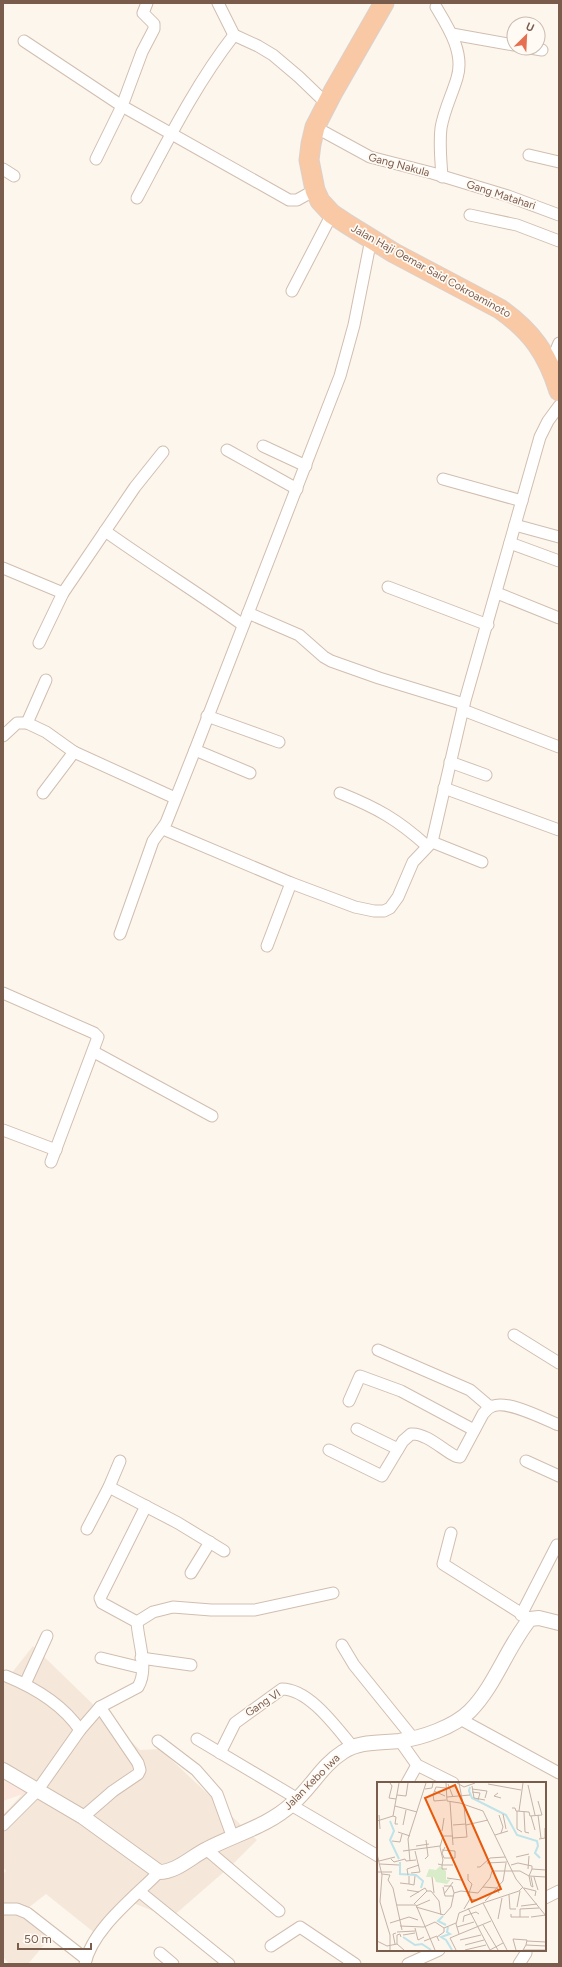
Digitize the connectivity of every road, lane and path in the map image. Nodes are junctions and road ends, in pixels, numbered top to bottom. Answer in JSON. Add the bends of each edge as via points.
{"nodes":[{"id":1,"x":147,"y":3,"type":"edge"},
{"id":2,"x":218,"y":3,"type":"edge"},
{"id":3,"x":384,"y":3,"type":"edge"},
{"id":4,"x":434,"y":4,"type":"edge"},
{"id":5,"x":452,"y":34,"type":"junction"},
{"id":6,"x":234,"y":35,"type":"junction"},
{"id":7,"x":24,"y":41,"type":"dead end"},
{"id":8,"x":506,"y":44,"type":"edge"},
{"id":9,"x":326,"y":103,"type":"junction"},
{"id":10,"x":122,"y":106,"type":"junction"},
{"id":11,"x":315,"y":127,"type":"junction"},
{"id":12,"x":171,"y":134,"type":"junction"},
{"id":13,"x":529,"y":155,"type":"dead end"},
{"id":14,"x":96,"y":159,"type":"dead end"},
{"id":15,"x":559,"y":162,"type":"edge"},
{"id":16,"x":3,"y":169,"type":"edge"},
{"id":17,"x":14,"y":176,"type":"dead end"},
{"id":18,"x":442,"y":177,"type":"junction"},
{"id":19,"x":316,"y":190,"type":"junction"},
{"id":20,"x":137,"y":198,"type":"dead end"},
{"id":21,"x":332,"y":214,"type":"junction"},
{"id":22,"x":559,"y":215,"type":"edge"},
{"id":23,"x":470,"y":216,"type":"dead end"},
{"id":24,"x":371,"y":239,"type":"junction"},
{"id":25,"x":559,"y":241,"type":"edge"},
{"id":26,"x":292,"y":291,"type":"dead end"},
{"id":27,"x":559,"y":343,"type":"edge"},
{"id":28,"x":550,"y":365,"type":"junction"},
{"id":29,"x":559,"y":391,"type":"edge"},
{"id":30,"x":559,"y":406,"type":"edge"},
{"id":31,"x":263,"y":446,"type":"dead end"},
{"id":32,"x":227,"y":450,"type":"dead end"},
{"id":33,"x":163,"y":452,"type":"dead end"},
{"id":34,"x":306,"y":466,"type":"junction"},
{"id":35,"x":443,"y":479,"type":"dead end"},
{"id":36,"x":297,"y":488,"type":"junction"},
{"id":37,"x":522,"y":501,"type":"junction"},
{"id":38,"x":515,"y":525,"type":"junction"},
{"id":39,"x":105,"y":531,"type":"junction"},
{"id":40,"x":559,"y":537,"type":"edge"},
{"id":41,"x":510,"y":543,"type":"junction"},
{"id":42,"x":559,"y":561,"type":"edge"},
{"id":43,"x":3,"y":568,"type":"edge"},
{"id":44,"x":388,"y":587,"type":"dead end"},
{"id":45,"x":63,"y":593,"type":"junction"},
{"id":46,"x":497,"y":593,"type":"junction"},
{"id":47,"x":248,"y":613,"type":"junction"},
{"id":48,"x":559,"y":618,"type":"edge"},
{"id":49,"x":243,"y":625,"type":"junction"},
{"id":50,"x":488,"y":625,"type":"junction"},
{"id":51,"x":39,"y":643,"type":"dead end"},
{"id":52,"x":46,"y":680,"type":"dead end"},
{"id":53,"x":464,"y":707,"type":"junction"},
{"id":54,"x":208,"y":716,"type":"junction"},
{"id":55,"x":27,"y":723,"type":"junction"},
{"id":56,"x":3,"y":736,"type":"edge"},
{"id":57,"x":279,"y":742,"type":"dead end"},
{"id":58,"x":559,"y":747,"type":"edge"},
{"id":59,"x":195,"y":750,"type":"junction"},
{"id":60,"x":74,"y":752,"type":"junction"},
{"id":61,"x":450,"y":762,"type":"junction"},
{"id":62,"x":250,"y":773,"type":"dead end"},
{"id":63,"x":486,"y":775,"type":"dead end"},
{"id":64,"x":444,"y":788,"type":"junction"},
{"id":65,"x":43,"y":793,"type":"dead end"},
{"id":66,"x":340,"y":793,"type":"dead end"},
{"id":67,"x":175,"y":798,"type":"junction"},
{"id":68,"x":163,"y":829,"type":"junction"},
{"id":69,"x":559,"y":830,"type":"edge"},
{"id":70,"x":430,"y":844,"type":"junction"},
{"id":71,"x":482,"y":862,"type":"dead end"},
{"id":72,"x":291,"y":883,"type":"junction"},
{"id":73,"x":120,"y":934,"type":"dead end"},
{"id":74,"x":267,"y":946,"type":"dead end"},
{"id":75,"x":3,"y":993,"type":"edge"},
{"id":76,"x":94,"y":1052,"type":"junction"},
{"id":77,"x":212,"y":1116,"type":"dead end"},
{"id":78,"x":3,"y":1130,"type":"edge"},
{"id":79,"x":56,"y":1150,"type":"junction"},
{"id":80,"x":51,"y":1162,"type":"dead end"},
{"id":81,"x":514,"y":1335,"type":"dead end"},
{"id":82,"x":378,"y":1350,"type":"dead end"},
{"id":83,"x":559,"y":1363,"type":"edge"},
{"id":84,"x":349,"y":1401,"type":"dead end"},
{"id":85,"x":490,"y":1407,"type":"junction"},
{"id":86,"x":559,"y":1425,"type":"edge"},
{"id":87,"x":357,"y":1429,"type":"dead end"},
{"id":88,"x":474,"y":1430,"type":"junction"},
{"id":89,"x":398,"y":1449,"type":"junction"},
{"id":90,"x":329,"y":1450,"type":"dead end"},
{"id":91,"x":120,"y":1461,"type":"dead end"},
{"id":92,"x":526,"y":1461,"type":"dead end"},
{"id":93,"x":559,"y":1476,"type":"edge"},
{"id":94,"x":109,"y":1487,"type":"junction"},
{"id":95,"x":146,"y":1506,"type":"junction"},
{"id":96,"x":87,"y":1529,"type":"dead end"},
{"id":97,"x":451,"y":1533,"type":"dead end"},
{"id":98,"x":210,"y":1542,"type":"junction"},
{"id":99,"x":557,"y":1544,"type":"dead end"},
{"id":100,"x":224,"y":1551,"type":"dead end"},
{"id":101,"x":191,"y":1573,"type":"dead end"},
{"id":102,"x":333,"y":1593,"type":"dead end"},
{"id":103,"x":525,"y":1617,"type":"junction"},
{"id":104,"x":137,"y":1622,"type":"junction"},
{"id":105,"x":559,"y":1623,"type":"edge"},
{"id":106,"x":47,"y":1636,"type":"dead end"},
{"id":107,"x":342,"y":1645,"type":"dead end"},
{"id":108,"x":101,"y":1658,"type":"dead end"},
{"id":109,"x":142,"y":1663,"type":"junction"},
{"id":110,"x":191,"y":1665,"type":"dead end"},
{"id":111,"x":6,"y":1676,"type":"dead end"},
{"id":112,"x":26,"y":1684,"type":"junction"},
{"id":113,"x":100,"y":1707,"type":"junction"},
{"id":114,"x":460,"y":1719,"type":"junction"},
{"id":115,"x":80,"y":1730,"type":"junction"},
{"id":116,"x":196,"y":1739,"type":"dead end"},
{"id":117,"x":407,"y":1739,"type":"junction"},
{"id":118,"x":158,"y":1741,"type":"dead end"},
{"id":119,"x":352,"y":1746,"type":"junction"},
{"id":120,"x":220,"y":1753,"type":"junction"},
{"id":121,"x":417,"y":1765,"type":"junction"},
{"id":122,"x":3,"y":1770,"type":"edge"},
{"id":123,"x":559,"y":1773,"type":"edge"},
{"id":124,"x":408,"y":1782,"type":"edge"},
{"id":125,"x":451,"y":1782,"type":"edge"},
{"id":126,"x":37,"y":1791,"type":"junction"},
{"id":127,"x":295,"y":1802,"type":"junction"},
{"id":128,"x":83,"y":1818,"type":"junction"},
{"id":129,"x":3,"y":1825,"type":"edge"},
{"id":130,"x":233,"y":1838,"type":"junction"},
{"id":131,"x":206,"y":1849,"type":"junction"},
{"id":132,"x":377,"y":1855,"type":"edge"},
{"id":133,"x":159,"y":1872,"type":"junction"},
{"id":134,"x":559,"y":1891,"type":"edge"},
{"id":135,"x":140,"y":1892,"type":"junction"},
{"id":136,"x":546,"y":1898,"type":"edge"},
{"id":137,"x":3,"y":1909,"type":"edge"},
{"id":138,"x":279,"y":1911,"type":"dead end"},
{"id":139,"x":271,"y":1946,"type":"dead end"},
{"id":140,"x":437,"y":1951,"type":"edge"},
{"id":141,"x":526,"y":1951,"type":"edge"},
{"id":142,"x":160,"y":1953,"type":"dead end"},
{"id":143,"x":86,"y":1961,"type":"edge"},
{"id":144,"x":173,"y":1964,"type":"edge"},
{"id":145,"x":229,"y":1964,"type":"edge"},
{"id":146,"x":355,"y":1964,"type":"edge"},
{"id":147,"x":408,"y":1964,"type":"edge"},
{"id":148,"x":520,"y":1964,"type":"edge"}],
"edges":[{"from":1,"to":10,"type":"street","via":[[143,13],[154,24],[154,29],[142,52]]},
{"from":2,"to":6,"type":"street"},
{"from":3,"to":9,"type":"highway","name":"Jalan Haji Oemar Said Cokroaminoto"},
{"from":4,"to":5,"type":"street"},
{"from":5,"to":8,"type":"street"},
{"from":5,"to":18,"type":"street","via":[[459,61],[458,76],[441,129]]},
{"from":6,"to":9,"type":"street","via":[[273,55]]},
{"from":6,"to":12,"type":"street","via":[[213,63]]},
{"from":7,"to":10,"type":"street"},
{"from":9,"to":11,"type":"highway","name":"Jalan Haji Oemar Said Cokroaminoto"},
{"from":10,"to":12,"type":"street"},
{"from":10,"to":14,"type":"street"},
{"from":11,"to":18,"type":"street","name":"Gang Nakula","via":[[370,157]]},
{"from":11,"to":19,"type":"highway","name":"Jalan Haji Oemar Said Cokroaminoto","via":[[309,160]]},
{"from":12,"to":19,"type":"street","via":[[289,200],[297,200]]},
{"from":12,"to":20,"type":"street"},
{"from":13,"to":15,"type":"street"},
{"from":16,"to":17,"type":"street"},
{"from":18,"to":22,"type":"street","name":"Gang Matahari","via":[[514,198]]},
{"from":19,"to":21,"type":"highway","name":"Jalan Haji Oemar Said Cokroaminoto","via":[[320,201]]},
{"from":21,"to":24,"type":"highway","name":"Jalan Haji Oemar Said Cokroaminoto"},
{"from":21,"to":26,"type":"street"},
{"from":23,"to":25,"type":"street","via":[[517,225]]},
{"from":24,"to":28,"type":"highway","name":"Jalan Haji Oemar Said Cokroaminoto","via":[[500,309],[528,330]]},
{"from":24,"to":34,"type":"street","via":[[348,352]]},
{"from":27,"to":28,"type":"street"},
{"from":28,"to":29,"type":"highway","name":"Jalan Haji Oemar Said Cokroaminoto"},
{"from":30,"to":37,"type":"street","via":[[540,437]]},
{"from":31,"to":34,"type":"street"},
{"from":32,"to":36,"type":"street"},
{"from":33,"to":39,"type":"street","via":[[134,487]]},
{"from":34,"to":36,"type":"street"},
{"from":35,"to":37,"type":"street"},
{"from":36,"to":47,"type":"street"},
{"from":37,"to":38,"type":"street"},
{"from":38,"to":40,"type":"street"},
{"from":38,"to":41,"type":"street"},
{"from":39,"to":45,"type":"street"},
{"from":39,"to":49,"type":"street"},
{"from":41,"to":42,"type":"street"},
{"from":41,"to":46,"type":"street"},
{"from":43,"to":45,"type":"street"},
{"from":44,"to":50,"type":"street"},
{"from":45,"to":51,"type":"street"},
{"from":46,"to":48,"type":"street"},
{"from":46,"to":50,"type":"street"},
{"from":47,"to":49,"type":"street"},
{"from":47,"to":53,"type":"street","via":[[298,635],[331,661]]},
{"from":49,"to":54,"type":"street"},
{"from":50,"to":53,"type":"street"},
{"from":52,"to":55,"type":"street"},
{"from":53,"to":58,"type":"street"},
{"from":53,"to":61,"type":"street"},
{"from":54,"to":57,"type":"street"},
{"from":54,"to":59,"type":"street"},
{"from":55,"to":56,"type":"street","via":[[17,724]]},
{"from":55,"to":60,"type":"street","via":[[46,732]]},
{"from":59,"to":62,"type":"street"},
{"from":59,"to":67,"type":"street"},
{"from":60,"to":65,"type":"street"},
{"from":60,"to":67,"type":"street"},
{"from":61,"to":63,"type":"street"},
{"from":61,"to":64,"type":"street"},
{"from":64,"to":69,"type":"street"},
{"from":64,"to":70,"type":"street"},
{"from":66,"to":70,"type":"street","via":[[370,805]]},
{"from":67,"to":68,"type":"street"},
{"from":68,"to":72,"type":"street"},
{"from":68,"to":73,"type":"street","via":[[153,841]]},
{"from":70,"to":71,"type":"street"},
{"from":70,"to":72,"type":"street","via":[[413,862],[393,904],[384,911],[355,907]]},
{"from":72,"to":74,"type":"street"},
{"from":75,"to":76,"type":"street","via":[[97,1035],[99,1040]]},
{"from":76,"to":77,"type":"street"},
{"from":76,"to":79,"type":"street"},
{"from":78,"to":79,"type":"street"},
{"from":79,"to":80,"type":"street"},
{"from":81,"to":83,"type":"street"},
{"from":82,"to":85,"type":"street","via":[[470,1390]]},
{"from":84,"to":88,"type":"street","via":[[360,1376],[402,1391]]},
{"from":85,"to":86,"type":"street","via":[[504,1405]]},
{"from":85,"to":88,"type":"street"},
{"from":87,"to":89,"type":"street"},
{"from":88,"to":89,"type":"street","via":[[460,1457],[455,1457],[445,1448],[416,1434],[408,1435]]},
{"from":89,"to":90,"type":"street","via":[[382,1476]]},
{"from":91,"to":94,"type":"street"},
{"from":92,"to":93,"type":"street"},
{"from":94,"to":95,"type":"street"},
{"from":94,"to":96,"type":"street"},
{"from":95,"to":98,"type":"street"},
{"from":95,"to":104,"type":"street","via":[[100,1598],[102,1603]]},
{"from":97,"to":103,"type":"street","via":[[443,1564]]},
{"from":98,"to":100,"type":"street"},
{"from":98,"to":101,"type":"street"},
{"from":99,"to":103,"type":"street"},
{"from":102,"to":104,"type":"street","via":[[255,1610],[173,1607],[153,1612]]},
{"from":103,"to":105,"type":"street"},
{"from":103,"to":114,"type":"street","via":[[519,1633],[476,1703]]},
{"from":104,"to":109,"type":"street"},
{"from":106,"to":112,"type":"street"},
{"from":107,"to":117,"type":"street"},
{"from":108,"to":109,"type":"street"},
{"from":109,"to":110,"type":"street"},
{"from":109,"to":113,"type":"street","via":[[142,1680],[138,1687]]},
{"from":111,"to":112,"type":"street"},
{"from":112,"to":115,"type":"street","via":[[69,1717]]},
{"from":113,"to":115,"type":"street"},
{"from":113,"to":128,"type":"street","via":[[138,1763],[140,1770]]},
{"from":114,"to":117,"type":"street","via":[[428,1734]]},
{"from":114,"to":123,"type":"street"},
{"from":115,"to":126,"type":"street"},
{"from":116,"to":120,"type":"street"},
{"from":117,"to":119,"type":"street"},
{"from":117,"to":121,"type":"street"},
{"from":118,"to":130,"type":"street","via":[[196,1770],[217,1794]]},
{"from":119,"to":120,"type":"street","name":"Gang VI","via":[[309,1700],[288,1689],[282,1689],[236,1723]]},
{"from":119,"to":127,"type":"street","name":"Jalan Kebo Iwa","via":[[325,1767]]},
{"from":120,"to":127,"type":"street"},
{"from":121,"to":124,"type":"street"},
{"from":121,"to":125,"type":"street"},
{"from":122,"to":126,"type":"street"},
{"from":126,"to":128,"type":"street"},
{"from":126,"to":129,"type":"street"},
{"from":127,"to":130,"type":"street","name":"Jalan Kebo Iwa","via":[[250,1831]]},
{"from":127,"to":132,"type":"street"},
{"from":128,"to":133,"type":"street"},
{"from":130,"to":131,"type":"street","name":"Jalan Kebo Iwa"},
{"from":131,"to":133,"type":"street","name":"Jalan Kebo Iwa","via":[[170,1871]]},
{"from":131,"to":138,"type":"street"},
{"from":133,"to":135,"type":"street"},
{"from":134,"to":136,"type":"street"},
{"from":135,"to":143,"type":"street","via":[[96,1934]]},
{"from":135,"to":145,"type":"street"},
{"from":137,"to":143,"type":"street","via":[[17,1909],[27,1913]]},
{"from":139,"to":146,"type":"street","via":[[300,1927]]},
{"from":140,"to":147,"type":"street"},
{"from":141,"to":148,"type":"street"},
{"from":142,"to":144,"type":"street"}]}
